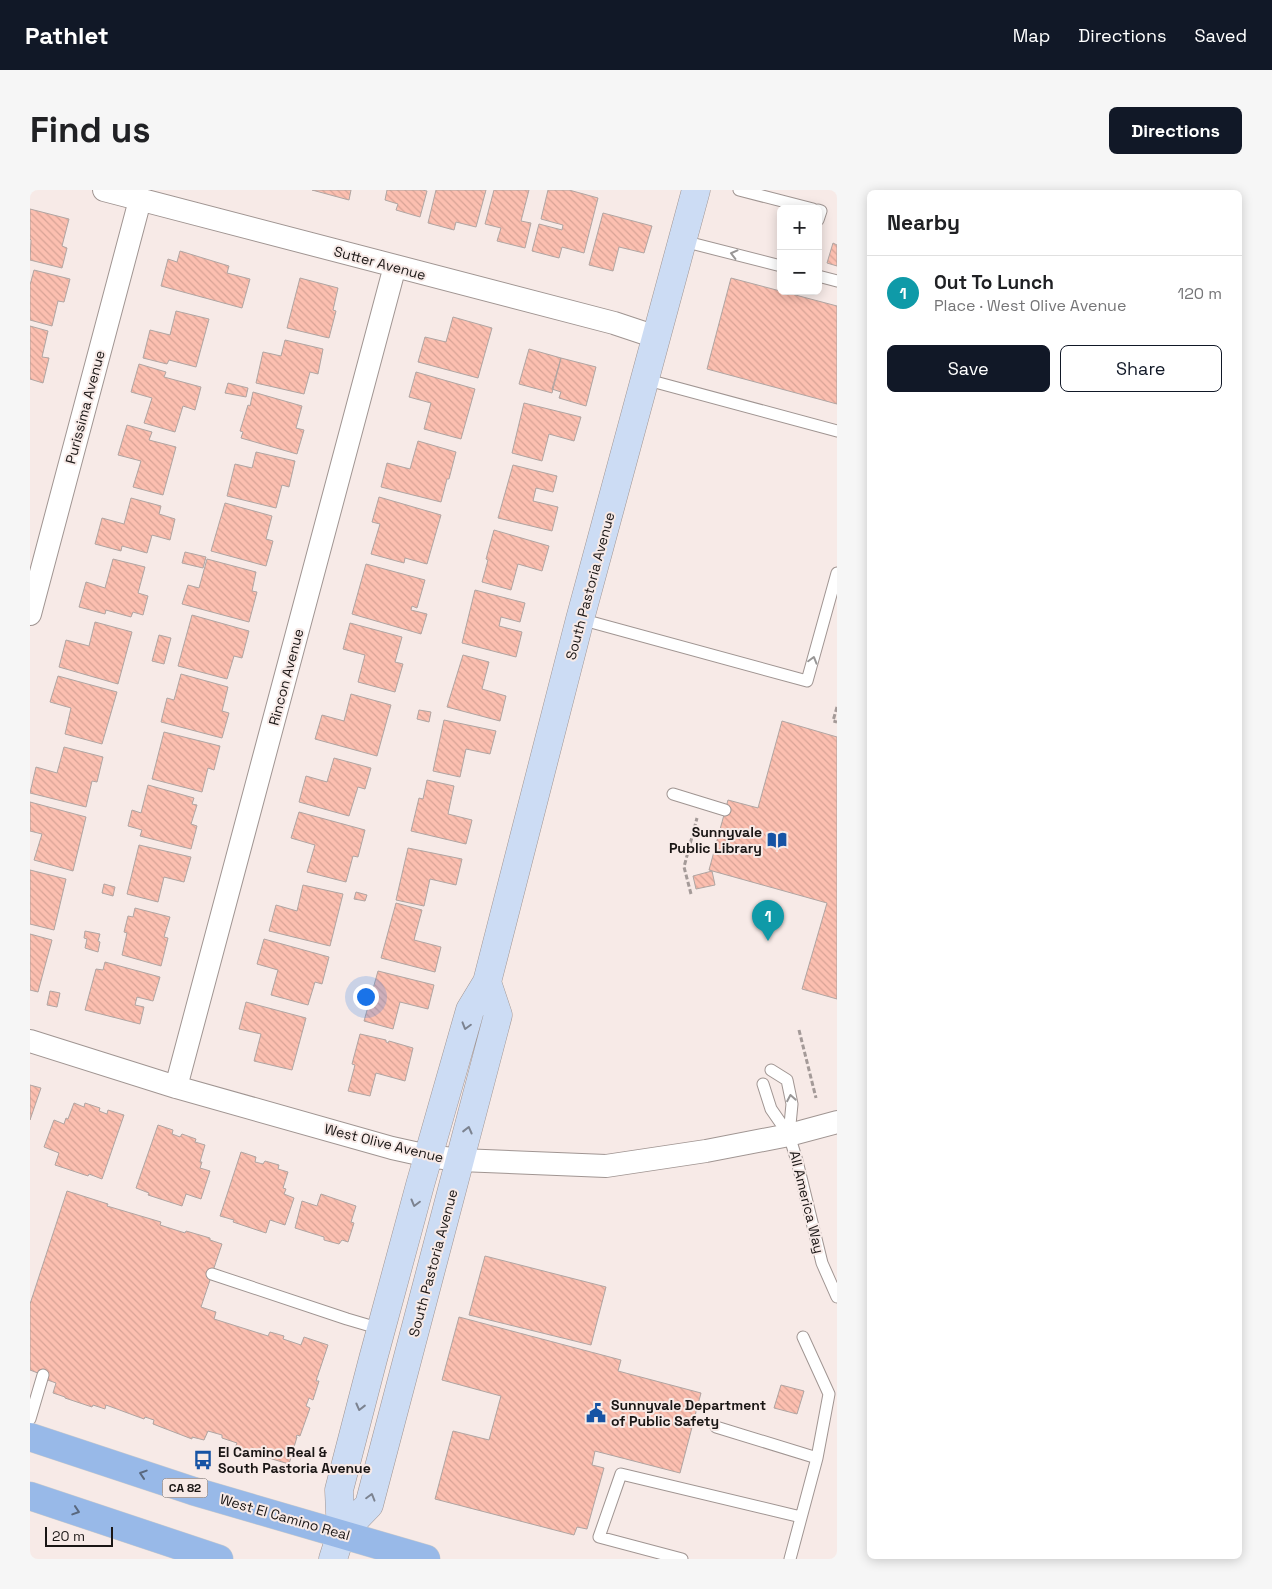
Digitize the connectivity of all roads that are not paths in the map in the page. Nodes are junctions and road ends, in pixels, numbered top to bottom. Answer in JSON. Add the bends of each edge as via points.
{"nodes":[{"id":1,"x":104,"y":190,"type":"edge"},
{"id":2,"x":696,"y":190,"type":"edge"},
{"id":3,"x":740,"y":190,"type":"edge"},
{"id":4,"x":140,"y":200,"type":"junction"},
{"id":5,"x":798,"y":205,"type":"edge"},
{"id":6,"x":683,"y":241,"type":"junction"},
{"id":7,"x":777,"y":265,"type":"edge"},
{"id":8,"x":395,"y":266,"type":"junction"},
{"id":9,"x":822,"y":277,"type":"edge"},
{"id":10,"x":837,"y":281,"type":"edge"},
{"id":11,"x":656,"y":337,"type":"junction"},
{"id":12,"x":644,"y":379,"type":"junction"},
{"id":13,"x":837,"y":431,"type":"edge"},
{"id":14,"x":837,"y":573,"type":"edge"},
{"id":15,"x":30,"y":614,"type":"edge"},
{"id":16,"x":580,"y":619,"type":"junction"},
{"id":17,"x":673,"y":794,"type":"dead end"},
{"id":18,"x":725,"y":810,"type":"dead end"},
{"id":19,"x":487,"y":982,"type":"junction"},
{"id":20,"x":30,"y":1041,"type":"edge"},
{"id":21,"x":771,"y":1070,"type":"dead end"},
{"id":22,"x":763,"y":1084,"type":"dead end"},
{"id":23,"x":176,"y":1087,"type":"junction"},
{"id":24,"x":837,"y":1122,"type":"edge"},
{"id":25,"x":789,"y":1135,"type":"junction"},
{"id":26,"x":428,"y":1156,"type":"junction"},
{"id":27,"x":460,"y":1160,"type":"junction"},
{"id":28,"x":212,"y":1274,"type":"dead end"},
{"id":29,"x":837,"y":1297,"type":"edge"},
{"id":30,"x":381,"y":1329,"type":"junction"},
{"id":31,"x":803,"y":1337,"type":"dead end"},
{"id":32,"x":43,"y":1375,"type":"dead end"},
{"id":33,"x":30,"y":1419,"type":"edge"},
{"id":34,"x":716,"y":1427,"type":"dead end"},
{"id":35,"x":30,"y":1437,"type":"edge"},
{"id":36,"x":817,"y":1458,"type":"junction"},
{"id":37,"x":30,"y":1496,"type":"edge"},
{"id":38,"x":801,"y":1517,"type":"junction"},
{"id":39,"x":337,"y":1546,"type":"edge"},
{"id":40,"x":219,"y":1559,"type":"edge"},
{"id":41,"x":426,"y":1559,"type":"edge"},
{"id":42,"x":682,"y":1559,"type":"edge"},
{"id":43,"x":790,"y":1559,"type":"edge"}],
"edges":[{"from":1,"to":4,"type":"street","name":"Sutter Avenue"},
{"from":2,"to":6,"type":"street","name":"South Pastoria Avenue"},
{"from":3,"to":5,"type":"lane"},
{"from":4,"to":8,"type":"street","name":"Sutter Avenue"},
{"from":4,"to":15,"type":"street","name":"Purissima Avenue"},
{"from":7,"to":6,"type":"lane","one_way":true},
{"from":6,"to":11,"type":"street","name":"South Pastoria Avenue"},
{"from":8,"to":11,"type":"street","name":"Sutter Avenue"},
{"from":8,"to":23,"type":"street","name":"Rincon Avenue"},
{"from":9,"to":10,"type":"lane"},
{"from":11,"to":12,"type":"street","name":"South Pastoria Avenue"},
{"from":12,"to":13,"type":"lane"},
{"from":12,"to":16,"type":"street","name":"South Pastoria Avenue"},
{"from":16,"to":14,"type":"lane","one_way":true,"via":[[807,681]]},
{"from":16,"to":19,"type":"street","name":"South Pastoria Avenue"},
{"from":17,"to":18,"type":"lane"},
{"from":19,"to":26,"type":"street","name":"South Pastoria Avenue","one_way":true,"via":[[470,1010]]},
{"from":27,"to":19,"type":"street","name":"South Pastoria Avenue","one_way":true,"via":[[498,1015]]},
{"from":20,"to":23,"type":"street","name":"West Olive Avenue"},
{"from":25,"to":21,"type":"lane","one_way":true,"via":[[792,1104],[787,1080]]},
{"from":22,"to":25,"type":"lane","via":[[770,1109]]},
{"from":23,"to":26,"type":"street","name":"West Olive Avenue"},
{"from":24,"to":25,"type":"street","name":"West Olive Avenue"},
{"from":25,"to":27,"type":"street","name":"West Olive Avenue","via":[[606,1166]]},
{"from":25,"to":29,"type":"lane","name":"All America Way","via":[[822,1263]]},
{"from":26,"to":27,"type":"street","name":"West Olive Avenue"},
{"from":26,"to":30,"type":"street","name":"South Pastoria Avenue","one_way":true},
{"from":39,"to":27,"type":"street","name":"South Pastoria Avenue","one_way":true,"via":[[369,1504]]},
{"from":28,"to":30,"type":"lane"},
{"from":30,"to":39,"type":"street","name":"South Pastoria Avenue","one_way":true,"via":[[339,1490]]},
{"from":31,"to":36,"type":"lane","via":[[830,1394]]},
{"from":32,"to":33,"type":"lane"},
{"from":34,"to":36,"type":"lane"},
{"from":39,"to":35,"type":"main road","name":"West El Camino Real","number":"CA 82","one_way":true,"via":[[193,1491]]},
{"from":36,"to":38,"type":"lane"},
{"from":37,"to":40,"type":"main road","one_way":true},
{"from":38,"to":42,"type":"lane","via":[[621,1474],[599,1537]]},
{"from":38,"to":43,"type":"lane"},
{"from":39,"to":41,"type":"main road","name":"West El Camino Real","number":"CA 82"}]}
